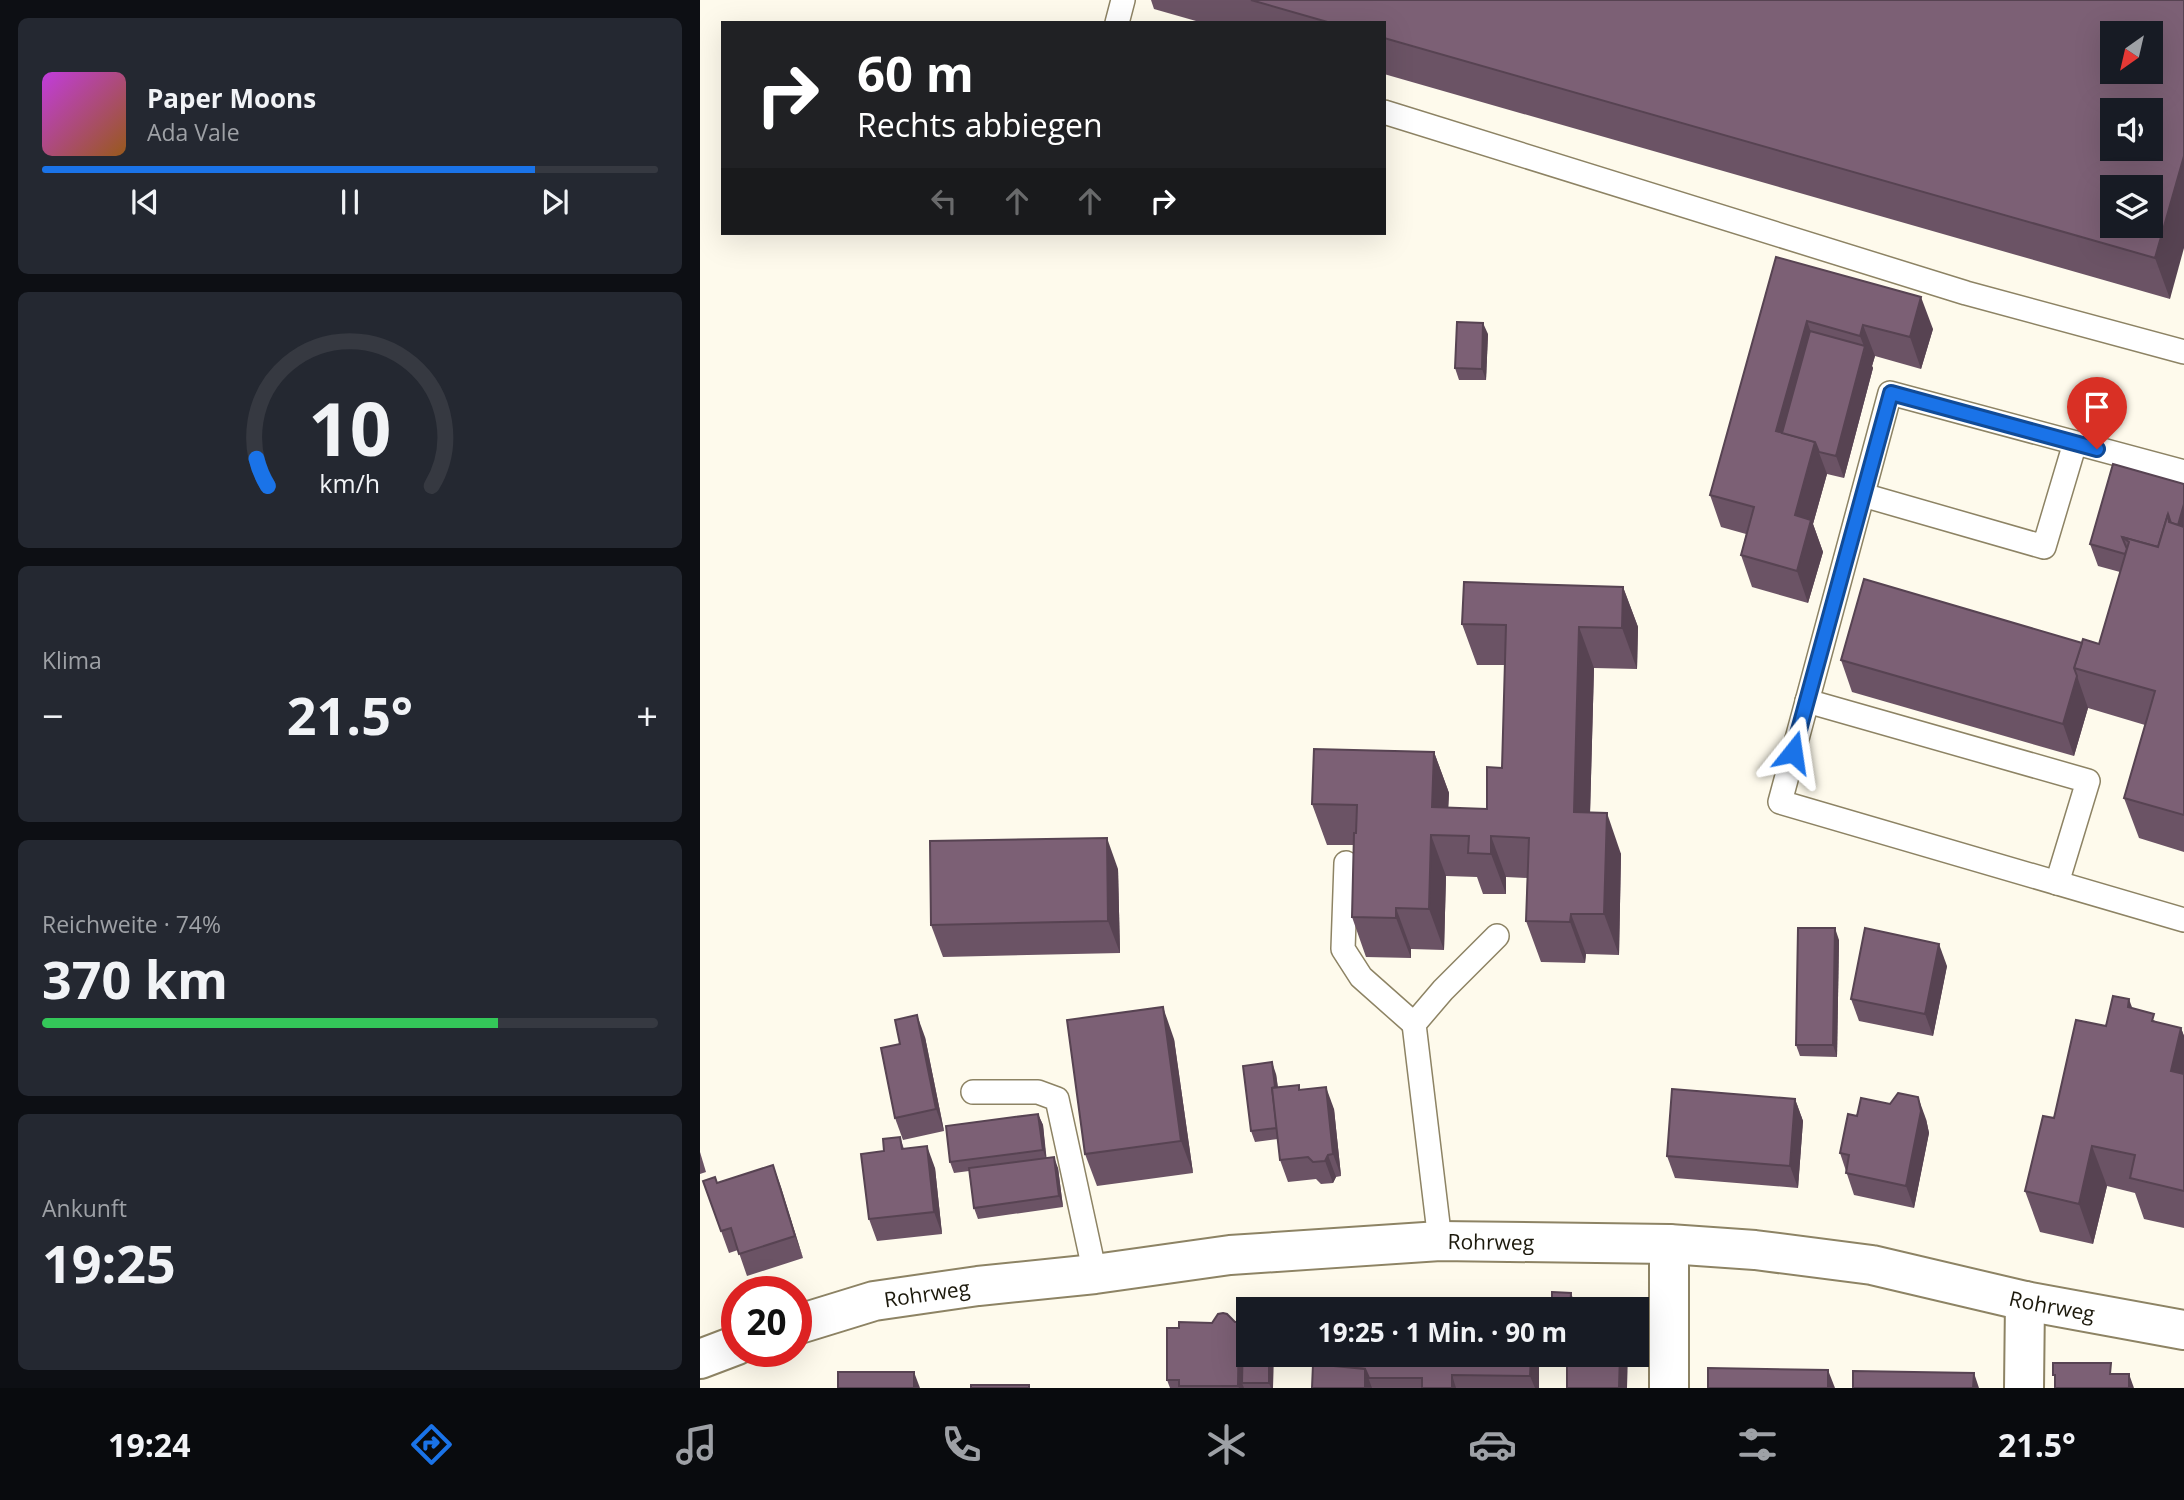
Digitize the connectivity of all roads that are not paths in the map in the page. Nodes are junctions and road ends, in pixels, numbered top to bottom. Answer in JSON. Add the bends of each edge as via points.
{"nodes":[{"id":1,"x":1123,"y":0,"type":"edge"},
{"id":2,"x":1118,"y":21,"type":"edge"},
{"id":3,"x":1386,"y":113,"type":"edge"},
{"id":4,"x":2184,"y":352,"type":"edge"},
{"id":5,"x":2075,"y":443,"type":"junction"},
{"id":6,"x":2184,"y":472,"type":"edge"},
{"id":7,"x":1863,"y":495,"type":"junction"},
{"id":8,"x":1807,"y":701,"type":"junction"},
{"id":9,"x":1346,"y":863,"type":"dead end"},
{"id":10,"x":2057,"y":883,"type":"junction"},
{"id":11,"x":2184,"y":920,"type":"edge"},
{"id":12,"x":1497,"y":936,"type":"dead end"},
{"id":13,"x":1414,"y":1024,"type":"junction"},
{"id":14,"x":973,"y":1092,"type":"dead end"},
{"id":15,"x":1440,"y":1241,"type":"junction"},
{"id":16,"x":1670,"y":1244,"type":"junction"},
{"id":17,"x":1095,"y":1274,"type":"junction"},
{"id":18,"x":2025,"y":1301,"type":"junction"},
{"id":19,"x":812,"y":1320,"type":"edge"},
{"id":20,"x":2184,"y":1330,"type":"edge"},
{"id":21,"x":721,"y":1351,"type":"edge"},
{"id":22,"x":700,"y":1359,"type":"edge"},
{"id":23,"x":1669,"y":1388,"type":"edge"},
{"id":24,"x":2024,"y":1388,"type":"edge"}],
"edges":[{"from":1,"to":2,"type":"lane"},
{"from":3,"to":4,"type":"lane","via":[[1966,293]]},
{"from":5,"to":6,"type":"lane"},
{"from":5,"to":7,"type":"lane","via":[[1891,393]]},
{"from":5,"to":7,"type":"lane","via":[[2044,547]]},
{"from":7,"to":8,"type":"lane"},
{"from":8,"to":10,"type":"lane","via":[[1780,802]]},
{"from":8,"to":10,"type":"lane","via":[[2088,781]]},
{"from":9,"to":13,"type":"lane","via":[[1343,949],[1361,977]]},
{"from":10,"to":11,"type":"lane"},
{"from":12,"to":13,"type":"lane"},
{"from":13,"to":15,"type":"lane"},
{"from":14,"to":17,"type":"lane","via":[[1038,1092],[1057,1099]]},
{"from":15,"to":16,"type":"street","name":"Rohrweg"},
{"from":15,"to":17,"type":"street","name":"Rohrweg","via":[[1230,1255]]},
{"from":16,"to":18,"type":"street","name":"Rohrweg","via":[[1872,1265]]},
{"from":16,"to":23,"type":"street"},
{"from":17,"to":19,"type":"street","name":"Rohrweg","via":[[874,1301]]},
{"from":18,"to":20,"type":"street","name":"Rohrweg"},
{"from":18,"to":24,"type":"street"},
{"from":21,"to":22,"type":"street"}]}
